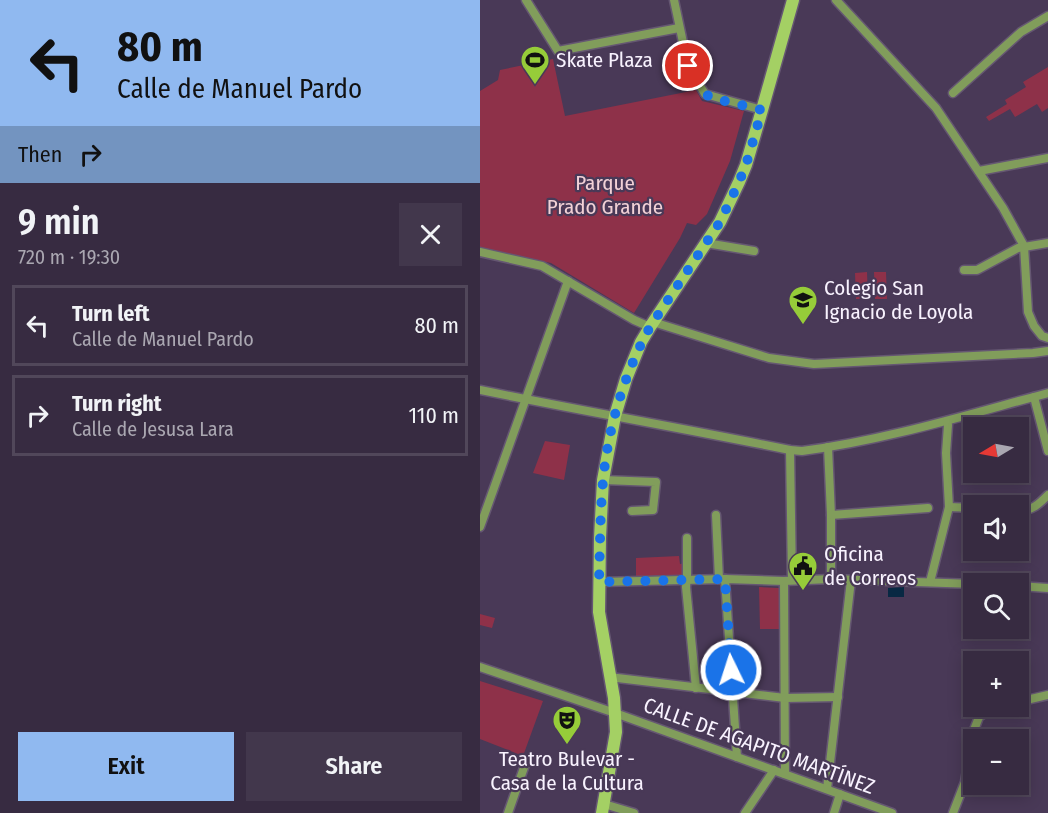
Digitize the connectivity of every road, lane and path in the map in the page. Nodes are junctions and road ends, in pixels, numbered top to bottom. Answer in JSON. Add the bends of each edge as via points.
{"nodes":[{"id":1,"x":526,"y":0,"type":"edge"},
{"id":2,"x":674,"y":0,"type":"edge"},
{"id":3,"x":793,"y":0,"type":"edge"},
{"id":4,"x":836,"y":0,"type":"edge"},
{"id":5,"x":1048,"y":16,"type":"edge"},
{"id":6,"x":679,"y":28,"type":"junction"},
{"id":7,"x":953,"y":93,"type":"dead end"},
{"id":8,"x":762,"y":110,"type":"junction"},
{"id":9,"x":1048,"y":158,"type":"edge"},
{"id":10,"x":979,"y":171,"type":"junction"},
{"id":11,"x":706,"y":243,"type":"junction"},
{"id":12,"x":1048,"y":243,"type":"edge"},
{"id":13,"x":1024,"y":246,"type":"junction"},
{"id":14,"x":754,"y":250,"type":"dead end"},
{"id":15,"x":480,"y":252,"type":"edge"},
{"id":16,"x":964,"y":270,"type":"dead end"},
{"id":17,"x":568,"y":281,"type":"junction"},
{"id":18,"x":652,"y":325,"type":"junction"},
{"id":19,"x":1045,"y":337,"type":"edge"},
{"id":20,"x":1048,"y":351,"type":"edge"},
{"id":21,"x":1033,"y":353,"type":"junction"},
{"id":22,"x":480,"y":390,"type":"edge"},
{"id":23,"x":1048,"y":393,"type":"edge"},
{"id":24,"x":1034,"y":397,"type":"junction"},
{"id":25,"x":526,"y":400,"type":"junction"},
{"id":26,"x":615,"y":416,"type":"junction"},
{"id":27,"x":947,"y":421,"type":"junction"},
{"id":28,"x":828,"y":447,"type":"junction"},
{"id":29,"x":790,"y":450,"type":"junction"},
{"id":30,"x":1048,"y":451,"type":"edge"},
{"id":31,"x":603,"y":480,"type":"junction"},
{"id":32,"x":1048,"y":495,"type":"edge"},
{"id":33,"x":949,"y":507,"type":"junction"},
{"id":34,"x":928,"y":508,"type":"dead end"},
{"id":35,"x":963,"y":508,"type":"edge"},
{"id":36,"x":1029,"y":509,"type":"edge"},
{"id":37,"x":632,"y":511,"type":"dead end"},
{"id":38,"x":716,"y":514,"type":"dead end"},
{"id":39,"x":831,"y":515,"type":"junction"},
{"id":40,"x":480,"y":526,"type":"edge"},
{"id":41,"x":687,"y":538,"type":"dead end"},
{"id":42,"x":722,"y":579,"type":"junction"},
{"id":43,"x":831,"y":579,"type":"junction"},
{"id":44,"x":687,"y":580,"type":"junction"},
{"id":45,"x":788,"y":580,"type":"junction"},
{"id":46,"x":851,"y":580,"type":"junction"},
{"id":47,"x":599,"y":582,"type":"junction"},
{"id":48,"x":930,"y":582,"type":"junction"},
{"id":49,"x":963,"y":584,"type":"edge"},
{"id":50,"x":1029,"y":587,"type":"edge"},
{"id":51,"x":1048,"y":588,"type":"edge"},
{"id":52,"x":480,"y":667,"type":"edge"},
{"id":53,"x":609,"y":677,"type":"junction"},
{"id":54,"x":696,"y":688,"type":"junction"},
{"id":55,"x":733,"y":693,"type":"junction"},
{"id":56,"x":1048,"y":695,"type":"edge"},
{"id":57,"x":838,"y":697,"type":"junction"},
{"id":58,"x":785,"y":698,"type":"junction"},
{"id":59,"x":1029,"y":699,"type":"edge"},
{"id":60,"x":615,"y":713,"type":"junction"},
{"id":61,"x":979,"y":717,"type":"edge"},
{"id":62,"x":737,"y":757,"type":"junction"},
{"id":63,"x":526,"y":762,"type":"dead end"},
{"id":64,"x":774,"y":770,"type":"junction"},
{"id":65,"x":785,"y":774,"type":"junction"},
{"id":66,"x":827,"y":789,"type":"junction"},
{"id":67,"x":840,"y":794,"type":"junction"},
{"id":68,"x":603,"y":808,"type":"edge"},
{"id":69,"x":508,"y":813,"type":"edge"},
{"id":70,"x":634,"y":813,"type":"edge"},
{"id":71,"x":745,"y":813,"type":"edge"},
{"id":72,"x":834,"y":813,"type":"edge"},
{"id":73,"x":892,"y":813,"type":"edge"},
{"id":74,"x":953,"y":813,"type":"edge"}],
"edges":[{"from":1,"to":6,"type":"street","via":[[558,51]]},
{"from":2,"to":6,"type":"street"},
{"from":3,"to":8,"type":"main road"},
{"from":4,"to":10,"type":"street","via":[[936,108]]},
{"from":5,"to":7,"type":"street","via":[[1021,32]]},
{"from":6,"to":8,"type":"street","via":[[688,66],[705,94]]},
{"from":8,"to":11,"type":"main road","via":[[739,182]]},
{"from":9,"to":10,"type":"street"},
{"from":10,"to":13,"type":"street"},
{"from":11,"to":14,"type":"street"},
{"from":11,"to":18,"type":"main road"},
{"from":12,"to":13,"type":"street"},
{"from":13,"to":16,"type":"street","via":[[977,270]]},
{"from":13,"to":19,"type":"street","via":[[1028,312]]},
{"from":15,"to":17,"type":"street","via":[[542,266]]},
{"from":17,"to":18,"type":"street","via":[[634,320]]},
{"from":17,"to":25,"type":"street"},
{"from":18,"to":21,"type":"street","via":[[769,358],[814,364]]},
{"from":18,"to":26,"type":"main road","via":[[641,342]]},
{"from":19,"to":21,"type":"street"},
{"from":20,"to":21,"type":"street"},
{"from":22,"to":25,"type":"street"},
{"from":23,"to":24,"type":"street"},
{"from":24,"to":27,"type":"street"},
{"from":24,"to":30,"type":"street"},
{"from":25,"to":26,"type":"street"},
{"from":25,"to":40,"type":"street"},
{"from":26,"to":29,"type":"street"},
{"from":26,"to":31,"type":"main road"},
{"from":27,"to":28,"type":"street"},
{"from":27,"to":33,"type":"street"},
{"from":28,"to":29,"type":"street"},
{"from":28,"to":39,"type":"street"},
{"from":29,"to":45,"type":"street"},
{"from":31,"to":37,"type":"street","via":[[656,482],[653,510]]},
{"from":31,"to":47,"type":"main road"},
{"from":32,"to":36,"type":"street"},
{"from":33,"to":35,"type":"street"},
{"from":33,"to":48,"type":"street"},
{"from":34,"to":39,"type":"street"},
{"from":38,"to":42,"type":"street"},
{"from":39,"to":43,"type":"street"},
{"from":41,"to":44,"type":"street"},
{"from":42,"to":44,"type":"street"},
{"from":42,"to":45,"type":"street"},
{"from":42,"to":55,"type":"street"},
{"from":43,"to":45,"type":"street"},
{"from":43,"to":46,"type":"street"},
{"from":44,"to":47,"type":"street"},
{"from":44,"to":54,"type":"street"},
{"from":45,"to":58,"type":"street"},
{"from":46,"to":48,"type":"street"},
{"from":46,"to":57,"type":"street"},
{"from":47,"to":53,"type":"main road"},
{"from":48,"to":49,"type":"street"},
{"from":50,"to":51,"type":"street"},
{"from":52,"to":60,"type":"street","name":"CALLE DE AGAPITO MARTÍNEZ"},
{"from":53,"to":54,"type":"street"},
{"from":53,"to":60,"type":"main road"},
{"from":54,"to":55,"type":"street"},
{"from":55,"to":58,"type":"street"},
{"from":55,"to":62,"type":"street"},
{"from":56,"to":59,"type":"street"},
{"from":57,"to":58,"type":"street"},
{"from":57,"to":66,"type":"street"},
{"from":58,"to":65,"type":"street"},
{"from":60,"to":62,"type":"street","name":"CALLE DE AGAPITO MARTÍNEZ"},
{"from":60,"to":68,"type":"main road","via":[[616,732]]},
{"from":61,"to":74,"type":"street","via":[[965,782]]},
{"from":62,"to":64,"type":"street","name":"CALLE DE AGAPITO MARTÍNEZ"},
{"from":63,"to":69,"type":"street"},
{"from":64,"to":65,"type":"street","name":"CALLE DE AGAPITO MARTÍNEZ"},
{"from":64,"to":71,"type":"street"},
{"from":65,"to":66,"type":"street","name":"CALLE DE AGAPITO MARTÍNEZ"},
{"from":66,"to":67,"type":"street","name":"CALLE DE AGAPITO MARTÍNEZ"},
{"from":67,"to":72,"type":"street"},
{"from":67,"to":73,"type":"street","name":"CALLE DE AGAPITO MARTÍNEZ"},
{"from":68,"to":70,"type":"street"}]}
